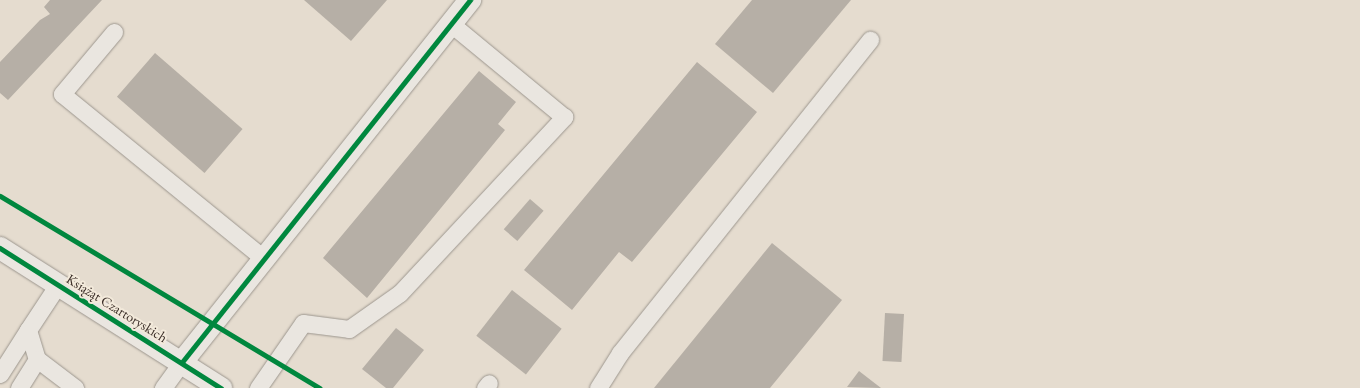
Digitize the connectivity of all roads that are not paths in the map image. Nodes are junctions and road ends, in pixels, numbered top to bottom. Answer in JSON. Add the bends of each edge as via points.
{"nodes":[{"id":1,"x":470,"y":0,"type":"edge"},
{"id":2,"x":450,"y":24,"type":"junction"},
{"id":3,"x":114,"y":32,"type":"dead end"},
{"id":4,"x":870,"y":40,"type":"dead end"},
{"id":5,"x":0,"y":248,"type":"edge"},
{"id":6,"x":263,"y":258,"type":"junction"},
{"id":7,"x":57,"y":286,"type":"junction"},
{"id":8,"x":28,"y":330,"type":"junction"},
{"id":9,"x":37,"y":359,"type":"junction"},
{"id":10,"x":182,"y":362,"type":"junction"},
{"id":11,"x":0,"y":374,"type":"edge"},
{"id":12,"x":19,"y":388,"type":"edge"},
{"id":13,"x":75,"y":388,"type":"edge"},
{"id":14,"x":163,"y":388,"type":"edge"},
{"id":15,"x":222,"y":388,"type":"edge"},
{"id":16,"x":258,"y":388,"type":"edge"},
{"id":17,"x":598,"y":388,"type":"edge"}],
"edges":[{"from":1,"to":2,"type":"street"},
{"from":2,"to":6,"type":"street"},
{"from":2,"to":16,"type":"lane","via":[[564,117],[400,293],[349,329],[303,323]]},
{"from":3,"to":6,"type":"lane","via":[[62,94]]},
{"from":4,"to":17,"type":"lane","via":[[620,354]]},
{"from":5,"to":7,"type":"street","name":"Książąt Czartoryskich"},
{"from":6,"to":10,"type":"street"},
{"from":7,"to":8,"type":"lane"},
{"from":7,"to":10,"type":"street","name":"Książąt Czartoryskich"},
{"from":8,"to":9,"type":"lane"},
{"from":8,"to":11,"type":"lane"},
{"from":9,"to":12,"type":"lane"},
{"from":9,"to":13,"type":"lane"},
{"from":10,"to":14,"type":"lane"},
{"from":10,"to":15,"type":"street","name":"Książąt Czartoryskich"}]}
